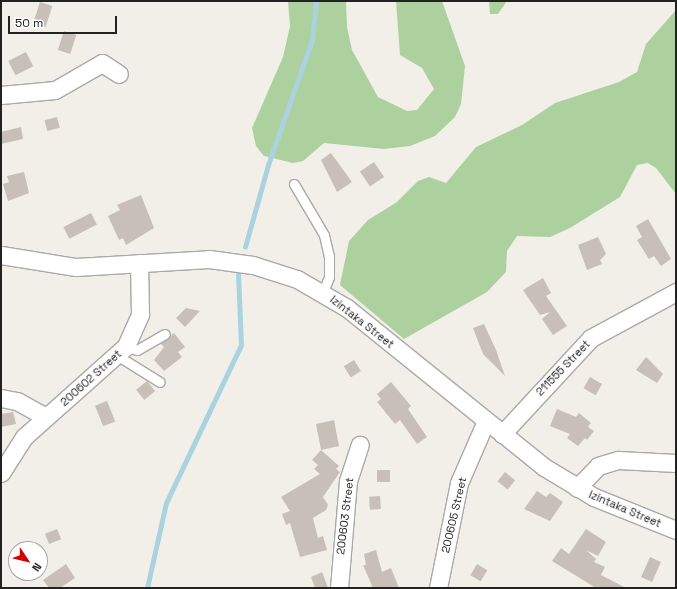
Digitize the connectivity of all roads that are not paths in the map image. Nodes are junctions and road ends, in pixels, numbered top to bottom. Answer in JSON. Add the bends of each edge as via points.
{"nodes":[{"id":1,"x":119,"y":74,"type":"dead end"},
{"id":2,"x":1,"y":95,"type":"edge"},
{"id":3,"x":294,"y":184,"type":"dead end"},
{"id":4,"x":1,"y":255,"type":"edge"},
{"id":5,"x":139,"y":263,"type":"junction"},
{"id":6,"x":323,"y":292,"type":"junction"},
{"id":7,"x":676,"y":292,"type":"edge"},
{"id":8,"x":165,"y":334,"type":"dead end"},
{"id":9,"x":122,"y":351,"type":"junction"},
{"id":10,"x":160,"y":382,"type":"dead end"},
{"id":11,"x":1,"y":398,"type":"edge"},
{"id":12,"x":46,"y":417,"type":"junction"},
{"id":13,"x":486,"y":421,"type":"junction"},
{"id":14,"x":502,"y":434,"type":"junction"},
{"id":15,"x":360,"y":445,"type":"dead end"},
{"id":16,"x":676,"y":463,"type":"edge"},
{"id":17,"x":1,"y":473,"type":"edge"},
{"id":18,"x":577,"y":488,"type":"junction"},
{"id":19,"x":676,"y":530,"type":"edge"},
{"id":20,"x":340,"y":588,"type":"edge"},
{"id":21,"x":438,"y":588,"type":"edge"}],
"edges":[{"from":1,"to":2,"type":"street","via":[[102,63],[55,90]]},
{"from":3,"to":6,"type":"lane","via":[[324,235],[330,256],[329,277]]},
{"from":4,"to":5,"type":"street","name":"Izintaka Street","via":[[76,267]]},
{"from":5,"to":6,"type":"street","name":"Izintaka Street","via":[[209,259],[238,262],[281,273]]},
{"from":5,"to":9,"type":"street","name":"200602 Street","via":[[140,314]]},
{"from":6,"to":13,"type":"street","name":"Izintaka Street"},
{"from":7,"to":14,"type":"street","name":"211555 Street","via":[[591,338]]},
{"from":8,"to":9,"type":"lane","via":[[137,350]]},
{"from":9,"to":10,"type":"lane"},
{"from":9,"to":12,"type":"street","name":"200602 Street"},
{"from":11,"to":12,"type":"street","via":[[16,400]]},
{"from":12,"to":17,"type":"street","name":"200602 Street","via":[[24,437]]},
{"from":13,"to":14,"type":"street","name":"Izintaka Street"},
{"from":13,"to":21,"type":"street","name":"200605 Street","via":[[459,484]]},
{"from":14,"to":18,"type":"street","name":"Izintaka Street"},
{"from":15,"to":20,"type":"street","name":"200603 Street","via":[[348,481]]},
{"from":16,"to":18,"type":"street","via":[[618,460],[598,466]]},
{"from":18,"to":19,"type":"street","name":"Izintaka Street","via":[[642,519]]}]}
